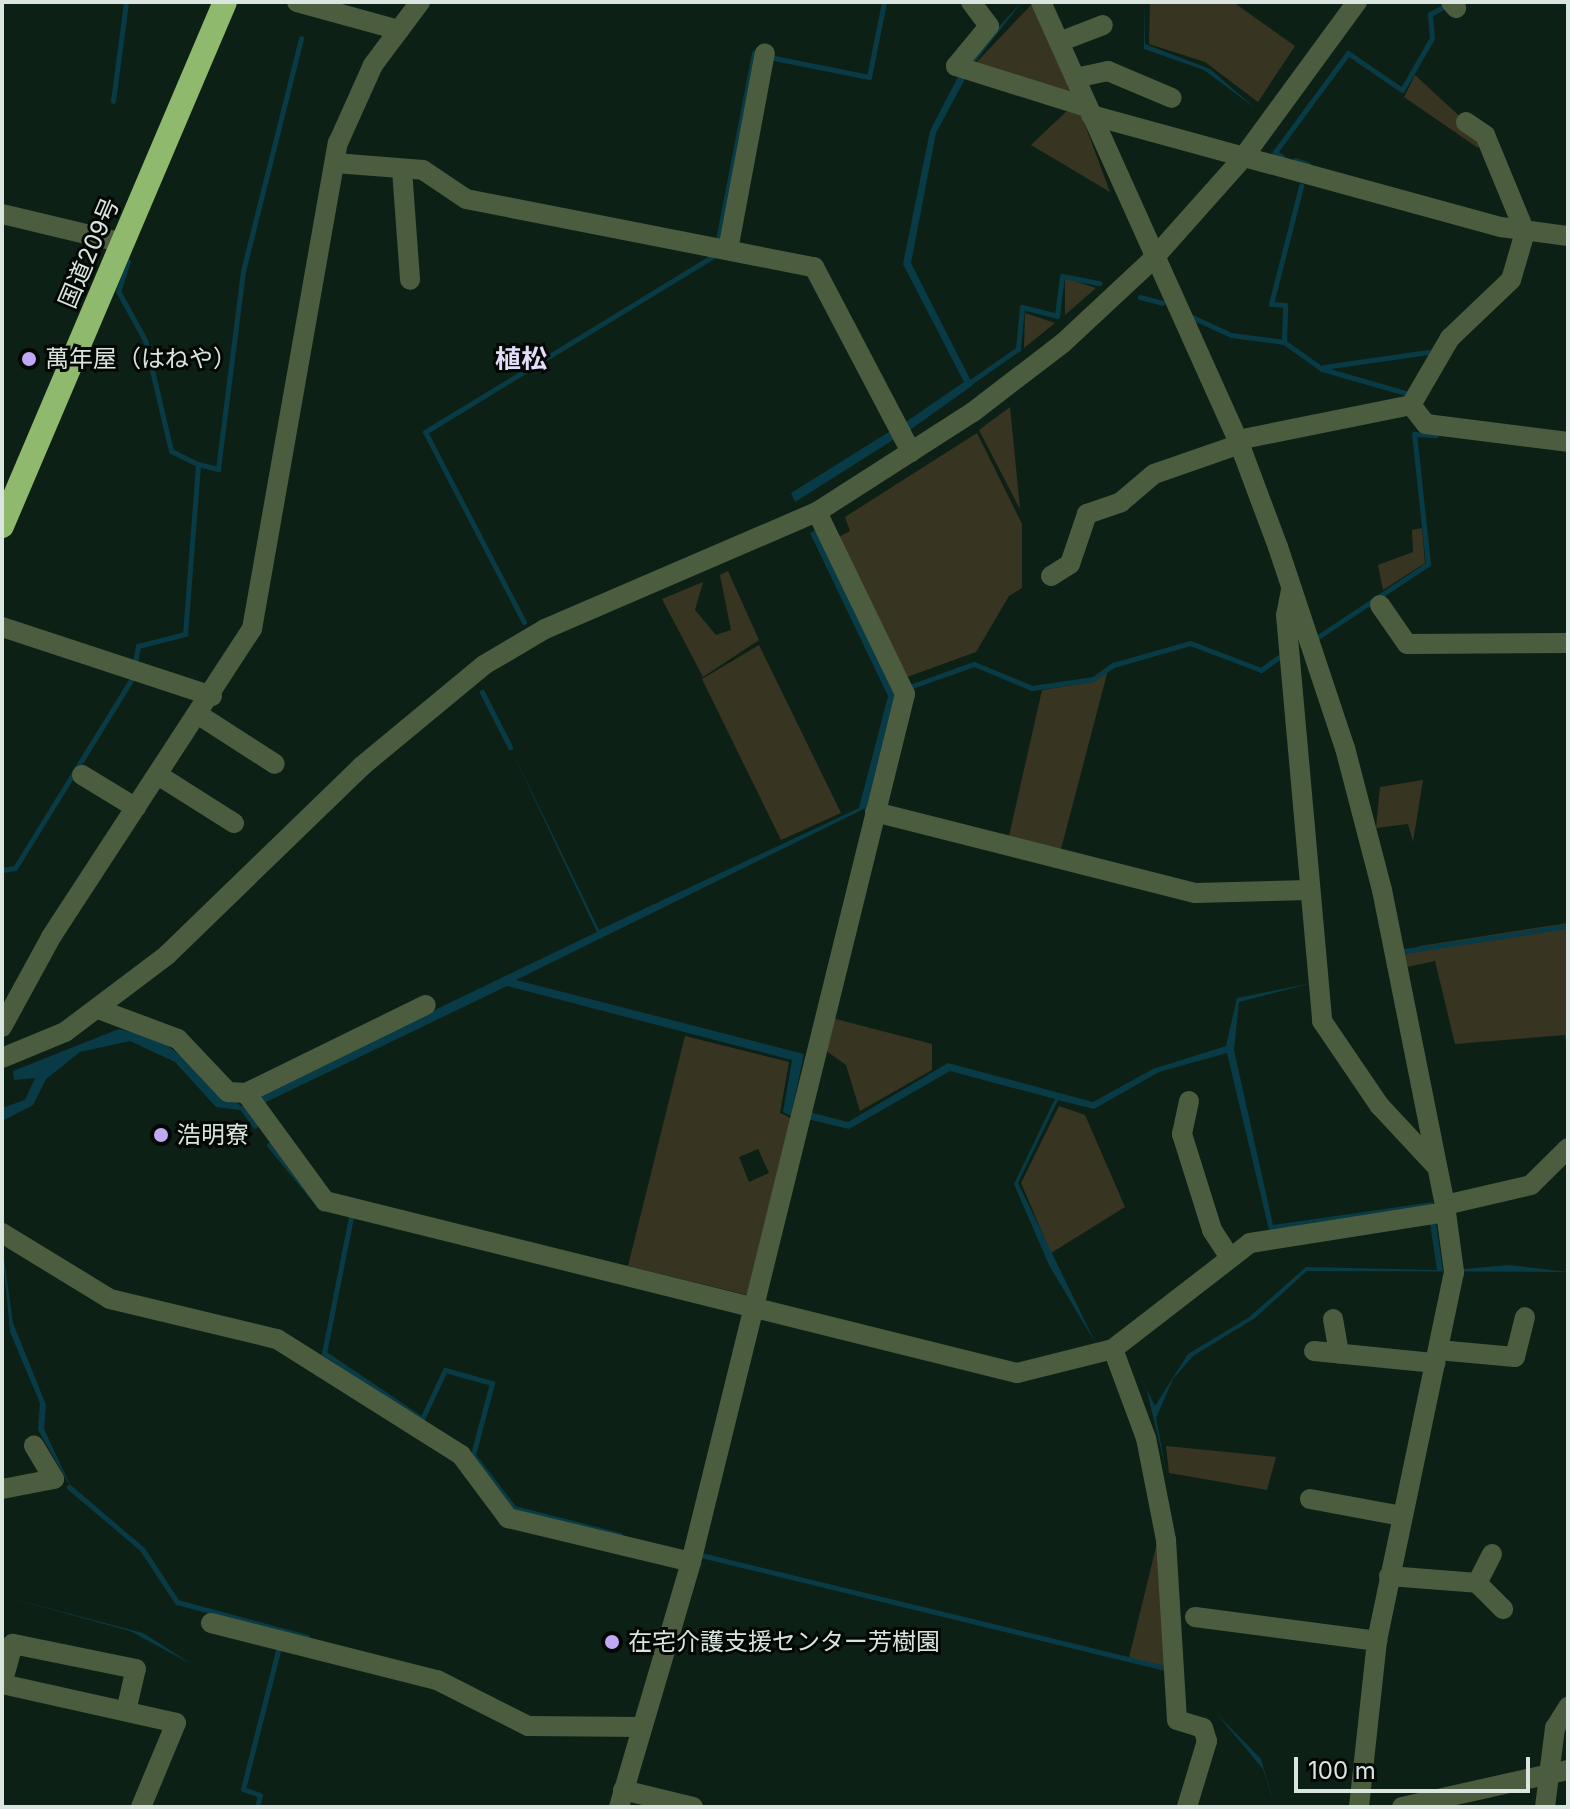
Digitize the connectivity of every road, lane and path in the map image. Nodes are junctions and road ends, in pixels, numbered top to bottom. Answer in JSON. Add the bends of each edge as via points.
{"nodes":[{"id":1,"x":225,"y":2,"type":"edge"},
{"id":2,"x":297,"y":2,"type":"edge"},
{"id":3,"x":420,"y":2,"type":"edge"},
{"id":4,"x":971,"y":2,"type":"edge"},
{"id":5,"x":1041,"y":2,"type":"edge"},
{"id":6,"x":1357,"y":2,"type":"edge"},
{"id":7,"x":1103,"y":25,"type":"dead end"},
{"id":8,"x":399,"y":30,"type":"junction"},
{"id":9,"x":1059,"y":42,"type":"junction"},
{"id":10,"x":765,"y":53,"type":"dead end"},
{"id":11,"x":1075,"y":78,"type":"junction"},
{"id":12,"x":1172,"y":98,"type":"dead end"},
{"id":13,"x":1089,"y":111,"type":"junction"},
{"id":14,"x":1466,"y":122,"type":"dead end"},
{"id":15,"x":1242,"y":159,"type":"junction"},
{"id":16,"x":335,"y":163,"type":"junction"},
{"id":17,"x":402,"y":170,"type":"junction"},
{"id":18,"x":2,"y":214,"type":"edge"},
{"id":19,"x":1525,"y":232,"type":"junction"},
{"id":20,"x":1568,"y":236,"type":"edge"},
{"id":21,"x":124,"y":243,"type":"junction"},
{"id":22,"x":728,"y":250,"type":"junction"},
{"id":23,"x":1153,"y":259,"type":"junction"},
{"id":24,"x":410,"y":280,"type":"dead end"},
{"id":25,"x":1411,"y":405,"type":"junction"},
{"id":26,"x":1239,"y":442,"type":"junction"},
{"id":27,"x":1568,"y":442,"type":"edge"},
{"id":28,"x":911,"y":452,"type":"junction"},
{"id":29,"x":817,"y":512,"type":"junction"},
{"id":30,"x":2,"y":526,"type":"edge"},
{"id":31,"x":1051,"y":576,"type":"dead end"},
{"id":32,"x":1291,"y":587,"type":"junction"},
{"id":33,"x":1380,"y":605,"type":"dead end"},
{"id":34,"x":2,"y":627,"type":"edge"},
{"id":35,"x":1568,"y":643,"type":"edge"},
{"id":36,"x":212,"y":696,"type":"junction"},
{"id":37,"x":199,"y":715,"type":"junction"},
{"id":38,"x":275,"y":764,"type":"dead end"},
{"id":39,"x":82,"y":775,"type":"dead end"},
{"id":40,"x":158,"y":775,"type":"junction"},
{"id":41,"x":136,"y":808,"type":"junction"},
{"id":42,"x":875,"y":812,"type":"junction"},
{"id":43,"x":234,"y":823,"type":"dead end"},
{"id":44,"x":1310,"y":890,"type":"junction"},
{"id":45,"x":426,"y":1005,"type":"dead end"},
{"id":46,"x":98,"y":1009,"type":"junction"},
{"id":47,"x":2,"y":1027,"type":"edge"},
{"id":48,"x":2,"y":1058,"type":"edge"},
{"id":49,"x":246,"y":1093,"type":"junction"},
{"id":50,"x":1189,"y":1101,"type":"dead end"},
{"id":51,"x":1568,"y":1148,"type":"edge"},
{"id":52,"x":1435,"y":1165,"type":"junction"},
{"id":53,"x":1446,"y":1209,"type":"junction"},
{"id":54,"x":2,"y":1233,"type":"edge"},
{"id":55,"x":1230,"y":1258,"type":"junction"},
{"id":56,"x":752,"y":1306,"type":"junction"},
{"id":57,"x":1525,"y":1317,"type":"dead end"},
{"id":58,"x":1333,"y":1319,"type":"dead end"},
{"id":59,"x":1113,"y":1349,"type":"junction"},
{"id":60,"x":1314,"y":1351,"type":"dead end"},
{"id":61,"x":1339,"y":1353,"type":"junction"},
{"id":62,"x":1436,"y":1356,"type":"junction"},
{"id":63,"x":34,"y":1446,"type":"dead end"},
{"id":64,"x":2,"y":1489,"type":"edge"},
{"id":65,"x":1310,"y":1499,"type":"dead end"},
{"id":66,"x":1402,"y":1516,"type":"junction"},
{"id":67,"x":1492,"y":1554,"type":"dead end"},
{"id":68,"x":691,"y":1562,"type":"junction"},
{"id":69,"x":1389,"y":1576,"type":"junction"},
{"id":70,"x":1477,"y":1583,"type":"junction"},
{"id":71,"x":1503,"y":1609,"type":"dead end"},
{"id":72,"x":1195,"y":1617,"type":"dead end"},
{"id":73,"x":211,"y":1623,"type":"dead end"},
{"id":74,"x":1377,"y":1641,"type":"junction"},
{"id":75,"x":127,"y":1707,"type":"junction"},
{"id":76,"x":1568,"y":1707,"type":"edge"},
{"id":77,"x":640,"y":1727,"type":"junction"},
{"id":78,"x":1568,"y":1770,"type":"edge"},
{"id":79,"x":1545,"y":1774,"type":"junction"},
{"id":80,"x":621,"y":1798,"type":"edge"},
{"id":81,"x":126,"y":1807,"type":"edge"},
{"id":82,"x":140,"y":1807,"type":"edge"},
{"id":83,"x":693,"y":1807,"type":"edge"},
{"id":84,"x":1187,"y":1807,"type":"edge"},
{"id":85,"x":1359,"y":1807,"type":"edge"},
{"id":86,"x":1402,"y":1807,"type":"edge"},
{"id":87,"x":1545,"y":1807,"type":"edge"}],
"edges":[{"from":1,"to":21,"type":"highway","name":"国道209号"},
{"from":2,"to":8,"type":"street"},
{"from":3,"to":8,"type":"street"},
{"from":4,"to":13,"type":"street","via":[[989,26],[956,66]]},
{"from":5,"to":9,"type":"street"},
{"from":6,"to":15,"type":"street"},
{"from":7,"to":9,"type":"street"},
{"from":8,"to":16,"type":"street","via":[[354,103]]},
{"from":9,"to":11,"type":"street"},
{"from":10,"to":22,"type":"street"},
{"from":11,"to":12,"type":"street","via":[[1108,71]]},
{"from":11,"to":13,"type":"street"},
{"from":13,"to":15,"type":"street"},
{"from":13,"to":23,"type":"street"},
{"from":14,"to":19,"type":"street","via":[[1485,135]]},
{"from":15,"to":19,"type":"street"},
{"from":15,"to":23,"type":"street"},
{"from":16,"to":17,"type":"street"},
{"from":16,"to":36,"type":"street","via":[[252,629]]},
{"from":17,"to":22,"type":"street","via":[[423,170],[466,199]]},
{"from":17,"to":24,"type":"street"},
{"from":18,"to":21,"type":"street"},
{"from":19,"to":20,"type":"street"},
{"from":19,"to":25,"type":"street","via":[[1511,280],[1450,338]]},
{"from":21,"to":30,"type":"highway","name":"国道209号"},
{"from":22,"to":28,"type":"street","via":[[814,267]]},
{"from":23,"to":26,"type":"street"},
{"from":23,"to":28,"type":"street","via":[[1063,343]]},
{"from":25,"to":26,"type":"street"},
{"from":25,"to":27,"type":"street","via":[[1426,424]]},
{"from":26,"to":31,"type":"street","via":[[1154,474],[1121,502],[1087,514],[1070,564]]},
{"from":26,"to":32,"type":"street"},
{"from":28,"to":29,"type":"street"},
{"from":29,"to":42,"type":"street","via":[[905,694]]},
{"from":29,"to":46,"type":"street","via":[[545,629],[484,665]]},
{"from":32,"to":44,"type":"street","via":[[1286,615]]},
{"from":32,"to":52,"type":"street","via":[[1382,890]]},
{"from":33,"to":35,"type":"street","via":[[1407,644]]},
{"from":34,"to":36,"type":"street"},
{"from":36,"to":37,"type":"street"},
{"from":37,"to":38,"type":"street"},
{"from":37,"to":40,"type":"street"},
{"from":39,"to":41,"type":"street"},
{"from":40,"to":41,"type":"street"},
{"from":40,"to":43,"type":"street"},
{"from":41,"to":47,"type":"street"},
{"from":42,"to":44,"type":"street","via":[[1195,893]]},
{"from":42,"to":56,"type":"street"},
{"from":44,"to":52,"type":"street","via":[[1322,1021],[1379,1105]]},
{"from":45,"to":49,"type":"street"},
{"from":46,"to":48,"type":"street"},
{"from":46,"to":49,"type":"street","via":[[178,1039],[228,1092]]},
{"from":49,"to":56,"type":"street","via":[[325,1201]]},
{"from":50,"to":55,"type":"street","via":[[1182,1134],[1212,1230]]},
{"from":51,"to":53,"type":"street","via":[[1531,1185]]},
{"from":52,"to":53,"type":"street"},
{"from":53,"to":55,"type":"street","via":[[1250,1243]]},
{"from":53,"to":62,"type":"street","via":[[1454,1272]]},
{"from":54,"to":68,"type":"street","via":[[110,1299],[277,1339],[461,1455],[508,1518]]},
{"from":55,"to":59,"type":"street"},
{"from":56,"to":59,"type":"street","via":[[1017,1373]]},
{"from":56,"to":68,"type":"street"},
{"from":57,"to":62,"type":"street","via":[[1515,1357]]},
{"from":58,"to":61,"type":"street"},
{"from":59,"to":84,"type":"street","via":[[1146,1438],[1166,1540],[1177,1720],[1203,1728],[1207,1741]]},
{"from":60,"to":61,"type":"street"},
{"from":61,"to":62,"type":"street"},
{"from":62,"to":66,"type":"street"},
{"from":63,"to":64,"type":"street","via":[[54,1479]]},
{"from":65,"to":66,"type":"street"},
{"from":66,"to":69,"type":"street"},
{"from":67,"to":70,"type":"street"},
{"from":68,"to":77,"type":"street"},
{"from":69,"to":70,"type":"street"},
{"from":69,"to":74,"type":"street"},
{"from":70,"to":71,"type":"street"},
{"from":72,"to":74,"type":"street"},
{"from":73,"to":77,"type":"street","via":[[437,1680],[528,1726]]},
{"from":74,"to":85,"type":"street"},
{"from":75,"to":75,"type":"street","via":[[2,1684],[13,1644],[136,1669]]},
{"from":75,"to":82,"type":"street","via":[[176,1723]]},
{"from":76,"to":79,"type":"street"},
{"from":77,"to":80,"type":"street"},
{"from":78,"to":79,"type":"street"},
{"from":79,"to":86,"type":"street"},
{"from":79,"to":87,"type":"street"},
{"from":80,"to":83,"type":"street"},
{"from":81,"to":82,"type":"street"}]}
